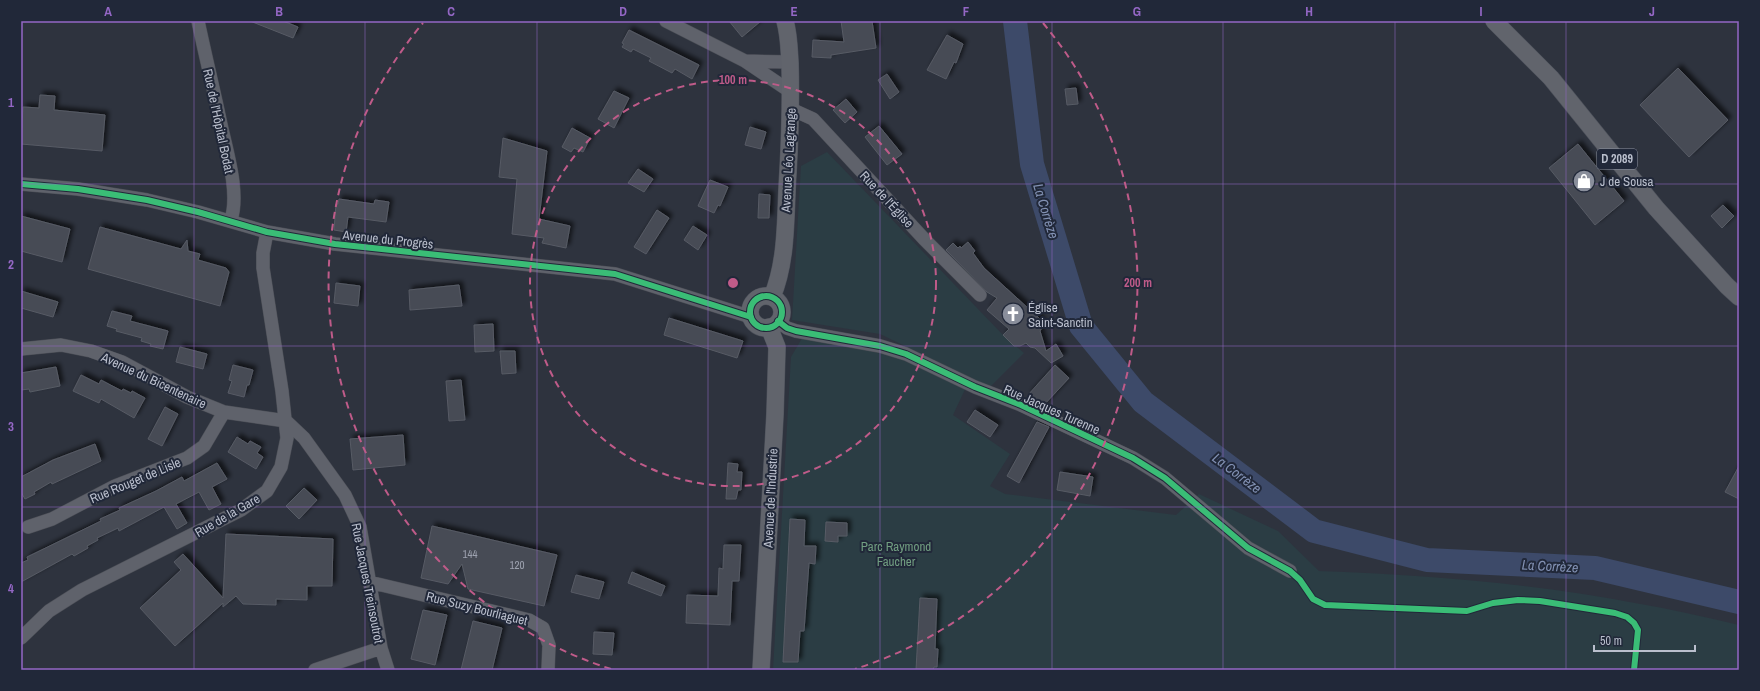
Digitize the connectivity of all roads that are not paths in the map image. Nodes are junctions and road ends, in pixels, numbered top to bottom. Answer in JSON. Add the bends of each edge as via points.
{"nodes":[{"id":1,"x":198,"y":21,"type":"edge"},
{"id":2,"x":666,"y":21,"type":"edge"},
{"id":3,"x":785,"y":21,"type":"edge"},
{"id":4,"x":1494,"y":21,"type":"edge"},
{"id":5,"x":745,"y":61,"type":"junction"},
{"id":6,"x":790,"y":62,"type":"junction"},
{"id":7,"x":791,"y":100,"type":"junction"},
{"id":8,"x":21,"y":184,"type":"edge"},
{"id":9,"x":231,"y":220,"type":"junction"},
{"id":10,"x":267,"y":232,"type":"junction"},
{"id":11,"x":980,"y":294,"type":"dead end"},
{"id":12,"x":772,"y":297,"type":"junction"},
{"id":13,"x":1739,"y":297,"type":"edge"},
{"id":14,"x":750,"y":317,"type":"junction"},
{"id":15,"x":774,"y":324,"type":"junction"},
{"id":16,"x":21,"y":349,"type":"edge"},
{"id":17,"x":224,"y":412,"type":"junction"},
{"id":18,"x":286,"y":422,"type":"junction"},
{"id":19,"x":28,"y":526,"type":"dead end"},
{"id":20,"x":1290,"y":571,"type":"dead end"},
{"id":21,"x":369,"y":582,"type":"junction"},
{"id":22,"x":21,"y":638,"type":"edge"},
{"id":23,"x":381,"y":648,"type":"junction"},
{"id":24,"x":315,"y":670,"type":"edge"},
{"id":25,"x":388,"y":670,"type":"edge"},
{"id":26,"x":548,"y":670,"type":"edge"},
{"id":27,"x":761,"y":670,"type":"edge"}],
"edges":[{"from":1,"to":9,"type":"street","name":"Rue de l'Hôpital Bodat","via":[[229,164],[234,200]]},
{"from":2,"to":5,"type":"street","name":"Rue de l'Église"},
{"from":3,"to":6,"type":"main road","name":"Avenue Léo Lagrange","via":[[790,36]]},
{"from":4,"to":13,"type":"main road","number":"D 2089","via":[[1551,78],[1656,208]]},
{"from":5,"to":6,"type":"street"},
{"from":5,"to":7,"type":"street","name":"Rue de l'Église"},
{"from":6,"to":7,"type":"main road","name":"Avenue Léo Lagrange"},
{"from":7,"to":11,"type":"street","name":"Rue de l'Église","via":[[813,119],[925,240]]},
{"from":7,"to":12,"type":"main road","name":"Avenue Léo Lagrange","via":[[784,248],[778,282]]},
{"from":8,"to":9,"type":"street","name":"Avenue du Progrès","via":[[118,195]]},
{"from":9,"to":10,"type":"street","name":"Avenue du Progrès"},
{"from":10,"to":14,"type":"street","name":"Avenue du Progrès","via":[[335,244],[615,274]]},
{"from":10,"to":18,"type":"street","name":"Rue de la Gare","via":[[263,268]]},
{"from":12,"to":14,"type":"main road","via":[[762,296],[753,302]]},
{"from":12,"to":15,"type":"main road","via":[[781,308],[781,317]]},
{"from":14,"to":15,"type":"main road","via":[[760,327]]},
{"from":15,"to":20,"type":"street","name":"Rue Jacques Turenne","via":[[796,331],[880,346],[906,354],[1133,458],[1165,478],[1248,548]]},
{"from":15,"to":27,"type":"main road","name":"Avenue de l'Industrie","via":[[775,414]]},
{"from":16,"to":17,"type":"street","name":"Avenue du Bicentenaire","via":[[61,345],[91,351],[122,362],[187,397]]},
{"from":17,"to":18,"type":"street","name":"Avenue du Bicentenaire"},
{"from":17,"to":19,"type":"street","name":"Rue Rouget de Lisle","via":[[204,446],[187,458],[115,486],[52,519]]},
{"from":18,"to":21,"type":"street","name":"Rue Jacques Treinsoutrot","via":[[304,438],[345,495],[360,527]]},
{"from":18,"to":22,"type":"street","name":"Rue de la Gare","via":[[287,438],[281,467],[267,491],[241,510],[82,590],[49,611]]},
{"from":21,"to":23,"type":"street","name":"Rue Jacques Treinsoutrot"},
{"from":21,"to":26,"type":"street","name":"Rue Suzy Bourliaguet","via":[[529,620],[542,628],[548,645]]},
{"from":23,"to":24,"type":"street"},
{"from":23,"to":25,"type":"street","name":"Rue Jacques Treinsoutrot"}]}
